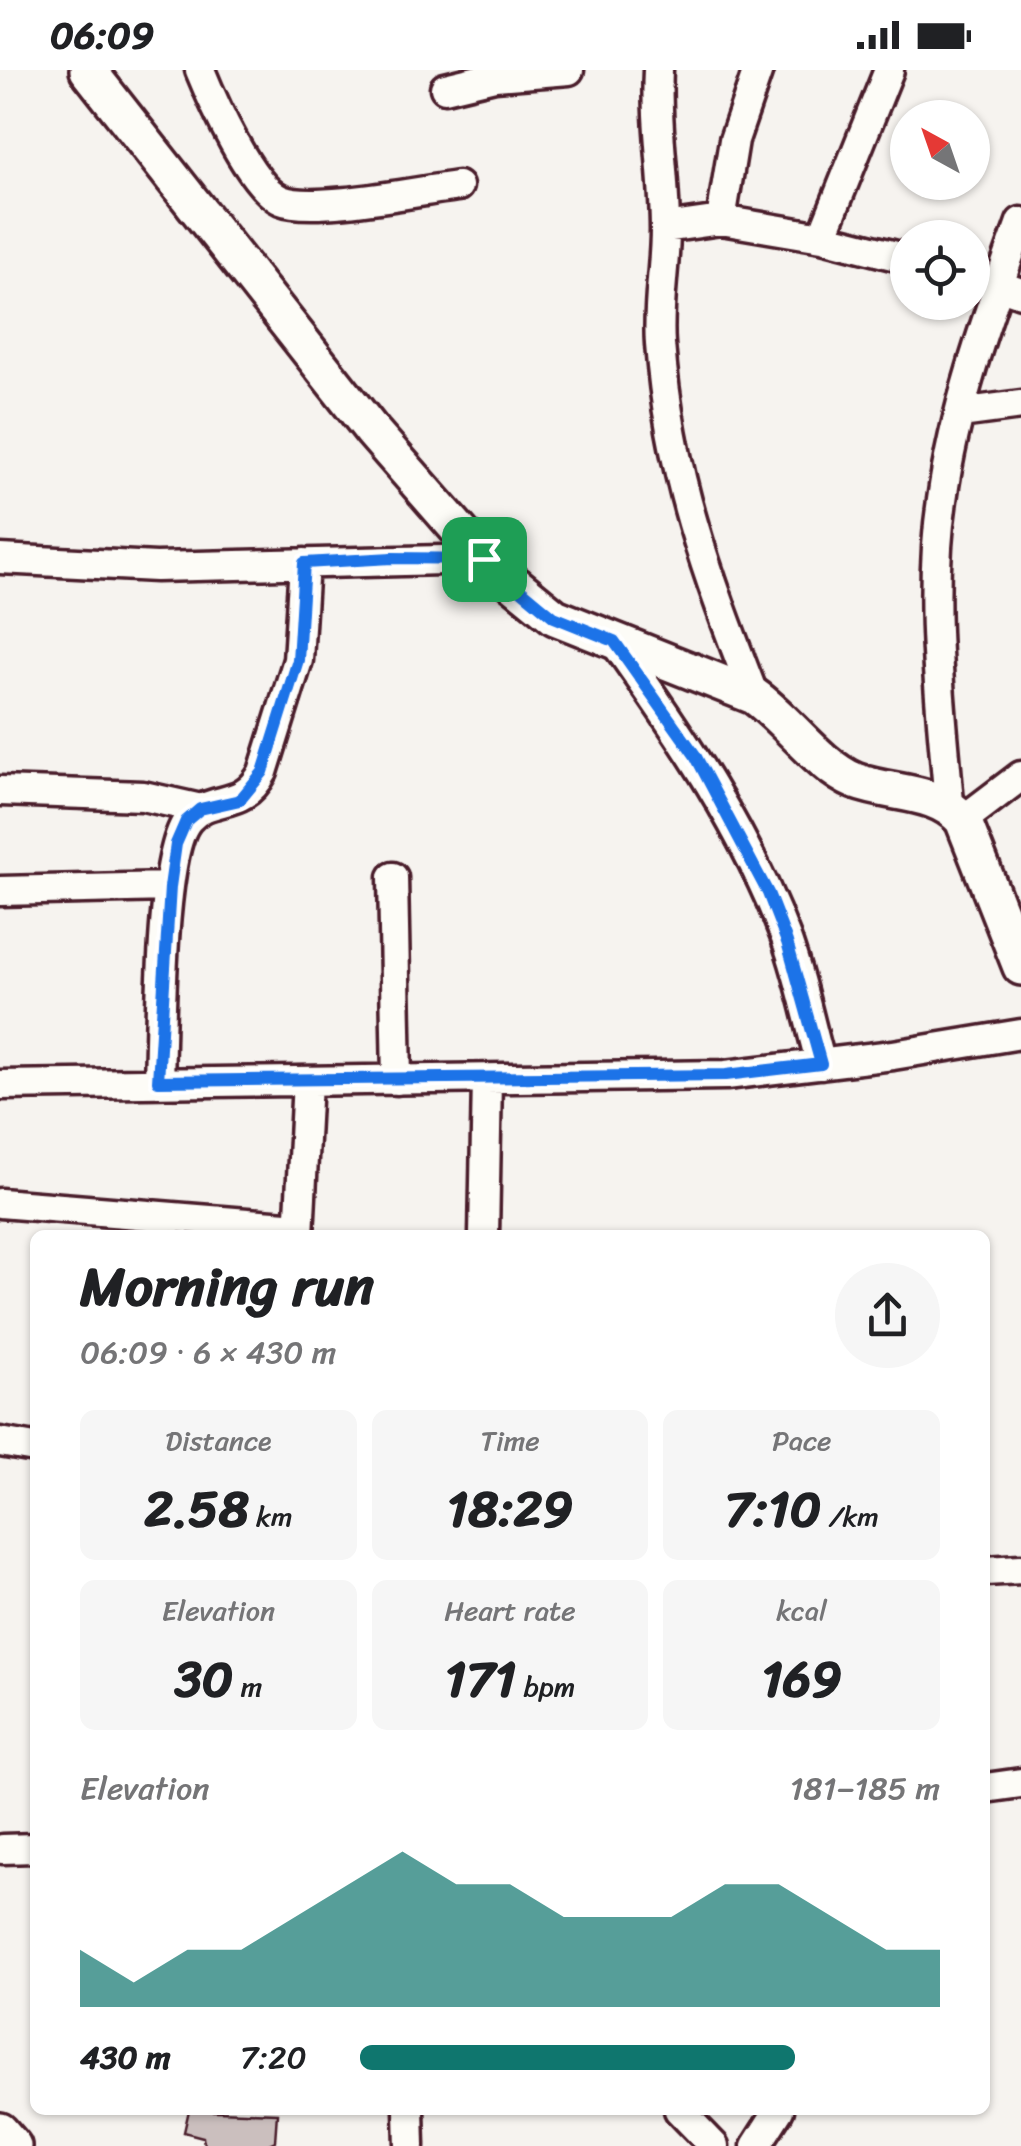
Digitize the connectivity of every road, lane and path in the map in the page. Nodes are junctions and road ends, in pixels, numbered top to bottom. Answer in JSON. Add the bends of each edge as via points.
{"nodes":[{"id":1,"x":88,"y":70,"type":"edge"},
{"id":2,"x":200,"y":70,"type":"edge"},
{"id":3,"x":569,"y":70,"type":"edge"},
{"id":4,"x":658,"y":70,"type":"edge"},
{"id":5,"x":758,"y":70,"type":"edge"},
{"id":6,"x":888,"y":70,"type":"edge"},
{"id":7,"x":446,"y":88,"type":"dead end"},
{"id":8,"x":458,"y":186,"type":"dead end"},
{"id":9,"x":721,"y":220,"type":"junction"},
{"id":10,"x":1021,"y":222,"type":"edge"},
{"id":11,"x":665,"y":228,"type":"junction"},
{"id":12,"x":822,"y":237,"type":"junction"},
{"id":13,"x":890,"y":254,"type":"edge"},
{"id":14,"x":998,"y":284,"type":"edge"},
{"id":15,"x":1021,"y":405,"type":"edge"},
{"id":16,"x":960,"y":414,"type":"junction"},
{"id":17,"x":0,"y":559,"type":"edge"},
{"id":18,"x":484,"y":559,"type":"junction"},
{"id":19,"x":304,"y":563,"type":"junction"},
{"id":20,"x":614,"y":641,"type":"junction"},
{"id":21,"x":754,"y":696,"type":"junction"},
{"id":22,"x":1021,"y":776,"type":"edge"},
{"id":23,"x":0,"y":791,"type":"edge"},
{"id":24,"x":200,"y":809,"type":"junction"},
{"id":25,"x":956,"y":812,"type":"junction"},
{"id":26,"x":392,"y":878,"type":"dead end"},
{"id":27,"x":170,"y":887,"type":"junction"},
{"id":28,"x":0,"y":891,"type":"edge"},
{"id":29,"x":1021,"y":967,"type":"edge"},
{"id":30,"x":1021,"y":1034,"type":"edge"},
{"id":31,"x":821,"y":1064,"type":"junction"},
{"id":32,"x":487,"y":1079,"type":"junction"},
{"id":33,"x":397,"y":1080,"type":"junction"},
{"id":34,"x":158,"y":1081,"type":"junction"},
{"id":35,"x":307,"y":1082,"type":"junction"},
{"id":36,"x":0,"y":1085,"type":"edge"},
{"id":37,"x":0,"y":1204,"type":"edge"},
{"id":38,"x":288,"y":1230,"type":"edge"},
{"id":39,"x":299,"y":1230,"type":"edge"},
{"id":40,"x":484,"y":1230,"type":"edge"},
{"id":41,"x":0,"y":1442,"type":"edge"},
{"id":42,"x":30,"y":1447,"type":"edge"},
{"id":43,"x":1021,"y":1569,"type":"edge"},
{"id":44,"x":990,"y":1571,"type":"edge"},
{"id":45,"x":1021,"y":1783,"type":"edge"},
{"id":46,"x":990,"y":1787,"type":"edge"},
{"id":47,"x":30,"y":1848,"type":"edge"},
{"id":48,"x":2,"y":1850,"type":"edge"},
{"id":49,"x":409,"y":2115,"type":"edge"},
{"id":50,"x":684,"y":2115,"type":"edge"},
{"id":51,"x":777,"y":2115,"type":"edge"},
{"id":52,"x":0,"y":2130,"type":"edge"},
{"id":53,"x":14,"y":2146,"type":"edge"},
{"id":54,"x":410,"y":2146,"type":"edge"},
{"id":55,"x":714,"y":2146,"type":"edge"},
{"id":56,"x":756,"y":2146,"type":"edge"}],
"edges":[{"from":1,"to":18,"type":"street","via":[[373,432]]},
{"from":2,"to":8,"type":"street","via":[[219,114],[278,199],[311,205]]},
{"from":3,"to":7,"type":"street"},
{"from":4,"to":11,"type":"street","via":[[655,120]]},
{"from":5,"to":9,"type":"street","via":[[734,140]]},
{"from":6,"to":12,"type":"street"},
{"from":9,"to":11,"type":"street"},
{"from":9,"to":12,"type":"street"},
{"from":10,"to":14,"type":"street"},
{"from":11,"to":21,"type":"street","via":[[660,343],[673,460]]},
{"from":12,"to":13,"type":"street"},
{"from":14,"to":16,"type":"street"},
{"from":15,"to":16,"type":"street"},
{"from":16,"to":25,"type":"street","via":[[941,500],[935,612]]},
{"from":17,"to":19,"type":"street","via":[[156,567]]},
{"from":18,"to":19,"type":"street"},
{"from":18,"to":20,"type":"street","via":[[554,617]]},
{"from":19,"to":24,"type":"street","via":[[298,660],[263,772],[240,800]]},
{"from":20,"to":21,"type":"street"},
{"from":20,"to":31,"type":"street","via":[[695,755],[768,893]]},
{"from":21,"to":25,"type":"street","via":[[854,781]]},
{"from":22,"to":25,"type":"street"},
{"from":23,"to":24,"type":"street","via":[[143,796]]},
{"from":24,"to":27,"type":"street","via":[[176,844]]},
{"from":25,"to":29,"type":"street"},
{"from":26,"to":33,"type":"street"},
{"from":27,"to":28,"type":"street"},
{"from":27,"to":34,"type":"street"},
{"from":30,"to":31,"type":"street"},
{"from":31,"to":32,"type":"street","via":[[726,1075]]},
{"from":32,"to":33,"type":"street"},
{"from":32,"to":40,"type":"street"},
{"from":33,"to":35,"type":"street"},
{"from":34,"to":35,"type":"street"},
{"from":34,"to":36,"type":"street"},
{"from":35,"to":39,"type":"street"},
{"from":37,"to":38,"type":"street"},
{"from":41,"to":42,"type":"street"},
{"from":43,"to":44,"type":"street"},
{"from":45,"to":46,"type":"street"},
{"from":47,"to":48,"type":"street"},
{"from":49,"to":54,"type":"street"},
{"from":50,"to":55,"type":"street"},
{"from":51,"to":56,"type":"street"},
{"from":52,"to":53,"type":"street"}]}
